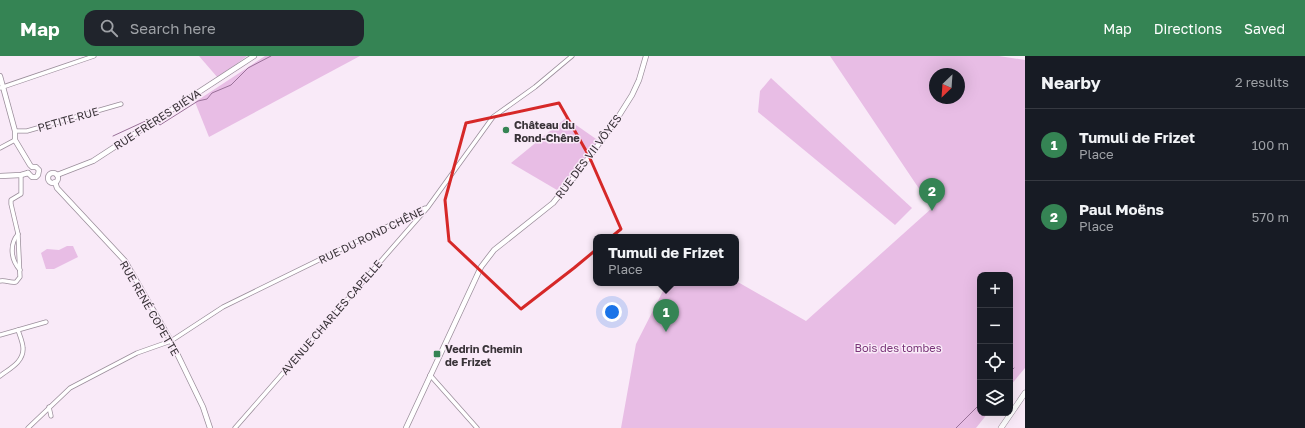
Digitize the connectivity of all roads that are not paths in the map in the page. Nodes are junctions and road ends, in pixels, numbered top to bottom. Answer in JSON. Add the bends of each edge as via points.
{"nodes":[{"id":1,"x":94,"y":56,"type":"edge"},
{"id":2,"x":254,"y":56,"type":"edge"},
{"id":3,"x":572,"y":56,"type":"edge"},
{"id":4,"x":646,"y":56,"type":"edge"},
{"id":5,"x":85,"y":57,"type":"edge"},
{"id":6,"x":0,"y":76,"type":"edge"},
{"id":7,"x":2,"y":87,"type":"edge"},
{"id":8,"x":121,"y":104,"type":"dead end"},
{"id":9,"x":15,"y":131,"type":"junction"},
{"id":10,"x":15,"y":140,"type":"junction"},
{"id":11,"x":0,"y":148,"type":"edge"},
{"id":12,"x":32,"y":167,"type":"junction"},
{"id":13,"x":38,"y":172,"type":"junction"},
{"id":14,"x":28,"y":173,"type":"junction"},
{"id":15,"x":21,"y":175,"type":"junction"},
{"id":16,"x":57,"y":175,"type":"junction"},
{"id":17,"x":0,"y":176,"type":"edge"},
{"id":18,"x":48,"y":176,"type":"junction"},
{"id":19,"x":55,"y":182,"type":"junction"},
{"id":20,"x":428,"y":207,"type":"junction"},
{"id":21,"x":18,"y":234,"type":"junction"},
{"id":22,"x":20,"y":270,"type":"junction"},
{"id":23,"x":0,"y":281,"type":"edge"},
{"id":24,"x":46,"y":322,"type":"dead end"},
{"id":25,"x":18,"y":330,"type":"junction"},
{"id":26,"x":0,"y":335,"type":"edge"},
{"id":27,"x":171,"y":341,"type":"junction"},
{"id":28,"x":430,"y":375,"type":"junction"},
{"id":29,"x":0,"y":376,"type":"edge"},
{"id":30,"x":1025,"y":393,"type":"edge"},
{"id":31,"x":49,"y":407,"type":"junction"},
{"id":32,"x":51,"y":416,"type":"dead end"},
{"id":33,"x":28,"y":428,"type":"edge"},
{"id":34,"x":210,"y":428,"type":"edge"},
{"id":35,"x":235,"y":428,"type":"edge"},
{"id":36,"x":406,"y":428,"type":"edge"},
{"id":37,"x":477,"y":428,"type":"edge"},
{"id":38,"x":1001,"y":428,"type":"edge"}],
"edges":[{"from":1,"to":5,"type":"street"},
{"from":2,"to":16,"type":"street","name":"RUE FRÈRES BIÉVA","via":[[92,161]]},
{"from":3,"to":20,"type":"street","name":"RUE DU ROND CHÊNE","via":[[493,117]]},
{"from":4,"to":28,"type":"street","name":"RUE DES VII VÔYES","via":[[632,95],[575,176],[553,203],[494,250],[481,267]]},
{"from":5,"to":7,"type":"street"},
{"from":6,"to":7,"type":"street"},
{"from":7,"to":9,"type":"street"},
{"from":8,"to":9,"type":"street","name":"PETITE RUE","via":[[27,131]]},
{"from":9,"to":10,"type":"street"},
{"from":10,"to":11,"type":"street"},
{"from":10,"to":12,"type":"street"},
{"from":12,"to":13,"type":"street","via":[[36,167]]},
{"from":12,"to":14,"type":"street"},
{"from":13,"to":14,"type":"street","via":[[36,177]]},
{"from":13,"to":18,"type":"street"},
{"from":14,"to":15,"type":"street"},
{"from":15,"to":17,"type":"street"},
{"from":15,"to":21,"type":"street","via":[[21,194],[10,204]]},
{"from":16,"to":18,"type":"street","via":[[54,173]]},
{"from":16,"to":19,"type":"street"},
{"from":18,"to":19,"type":"street","via":[[50,182]]},
{"from":19,"to":27,"type":"street","name":"RUE RENÉ COPETTE","via":[[57,188],[125,261]]},
{"from":20,"to":27,"type":"street","name":"RUE DU ROND CHÊNE","via":[[222,307]]},
{"from":20,"to":35,"type":"street","name":"AVENUE CHARLES CAPELLE"},
{"from":21,"to":22,"type":"street"},
{"from":21,"to":22,"type":"street","via":[[12,244],[14,264]]},
{"from":22,"to":23,"type":"street","via":[[20,277],[16,282]]},
{"from":24,"to":25,"type":"street"},
{"from":25,"to":26,"type":"street"},
{"from":25,"to":29,"type":"street","via":[[23,348],[22,357]]},
{"from":27,"to":31,"type":"street","name":"RUE DU ROND CHÊNE","via":[[137,353],[70,388]]},
{"from":27,"to":34,"type":"street","name":"RUE RENÉ COPETTE","via":[[203,407]]},
{"from":28,"to":36,"type":"street","name":"RUE DES VII VÔYES"},
{"from":28,"to":37,"type":"street"},
{"from":30,"to":38,"type":"main road"},
{"from":31,"to":32,"type":"street"},
{"from":31,"to":33,"type":"street","name":"RUE DU ROND CHÊNE"}]}
